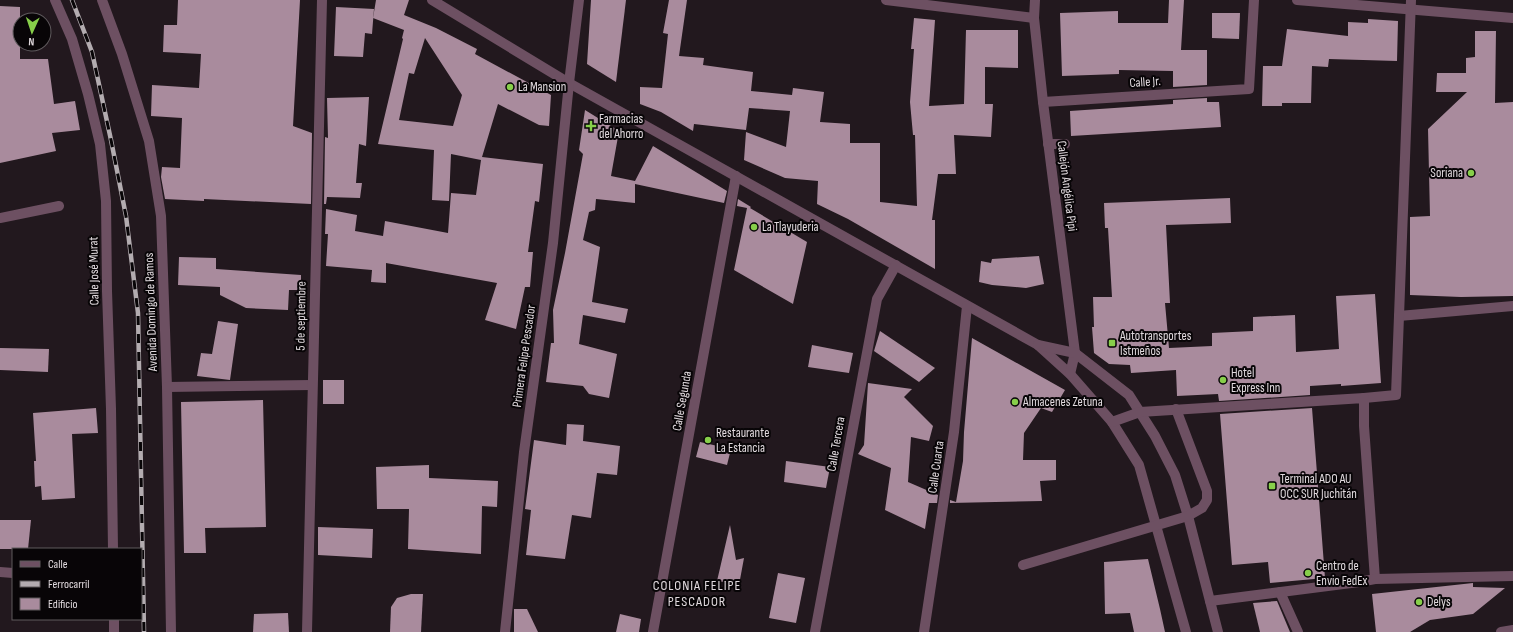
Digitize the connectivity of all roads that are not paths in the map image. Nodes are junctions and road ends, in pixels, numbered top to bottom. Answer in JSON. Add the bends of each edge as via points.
{"nodes":[{"id":1,"x":55,"y":0,"type":"edge"},
{"id":2,"x":102,"y":0,"type":"edge"},
{"id":3,"x":322,"y":0,"type":"edge"},
{"id":4,"x":432,"y":0,"type":"edge"},
{"id":5,"x":579,"y":0,"type":"edge"},
{"id":6,"x":886,"y":0,"type":"edge"},
{"id":7,"x":1035,"y":0,"type":"edge"},
{"id":8,"x":1254,"y":0,"type":"edge"},
{"id":9,"x":1297,"y":0,"type":"edge"},
{"id":10,"x":1410,"y":5,"type":"edge"},
{"id":11,"x":1034,"y":18,"type":"junction"},
{"id":12,"x":1513,"y":18,"type":"edge"},
{"id":13,"x":569,"y":83,"type":"junction"},
{"id":14,"x":1043,"y":102,"type":"junction"},
{"id":15,"x":1048,"y":144,"type":"junction"},
{"id":16,"x":1065,"y":144,"type":"dead end"},
{"id":17,"x":736,"y":176,"type":"junction"},
{"id":18,"x":59,"y":206,"type":"dead end"},
{"id":19,"x":0,"y":218,"type":"edge"},
{"id":20,"x":896,"y":265,"type":"junction"},
{"id":21,"x":967,"y":306,"type":"junction"},
{"id":22,"x":1513,"y":306,"type":"edge"},
{"id":23,"x":1399,"y":316,"type":"junction"},
{"id":24,"x":1038,"y":344,"type":"junction"},
{"id":25,"x":1075,"y":353,"type":"junction"},
{"id":26,"x":1070,"y":374,"type":"junction"},
{"id":27,"x":312,"y":385,"type":"junction"},
{"id":28,"x":167,"y":387,"type":"junction"},
{"id":29,"x":1364,"y":398,"type":"junction"},
{"id":30,"x":1176,"y":409,"type":"junction"},
{"id":31,"x":1140,"y":412,"type":"junction"},
{"id":32,"x":1112,"y":422,"type":"junction"},
{"id":33,"x":1188,"y":516,"type":"junction"},
{"id":34,"x":1157,"y":526,"type":"junction"},
{"id":35,"x":113,"y":548,"type":"edge"},
{"id":36,"x":1023,"y":565,"type":"dead end"},
{"id":37,"x":0,"y":572,"type":"edge"},
{"id":38,"x":12,"y":573,"type":"edge"},
{"id":39,"x":1513,"y":576,"type":"edge"},
{"id":40,"x":1375,"y":579,"type":"junction"},
{"id":41,"x":1280,"y":592,"type":"junction"},
{"id":42,"x":1210,"y":601,"type":"junction"},
{"id":43,"x":114,"y":620,"type":"edge"},
{"id":44,"x":1513,"y":630,"type":"edge"},
{"id":45,"x":114,"y":632,"type":"edge"},
{"id":46,"x":171,"y":632,"type":"edge"},
{"id":47,"x":307,"y":632,"type":"edge"},
{"id":48,"x":505,"y":632,"type":"edge"},
{"id":49,"x":653,"y":632,"type":"edge"},
{"id":50,"x":814,"y":632,"type":"edge"},
{"id":51,"x":924,"y":632,"type":"edge"},
{"id":52,"x":1186,"y":632,"type":"edge"},
{"id":53,"x":1218,"y":632,"type":"edge"},
{"id":54,"x":1298,"y":632,"type":"edge"},
{"id":55,"x":1501,"y":632,"type":"edge"}],
"edges":[{"from":1,"to":35,"type":"street","name":"Calle José Murat","via":[[72,39],[100,144],[106,201]]},
{"from":2,"to":28,"type":"street","name":"Avenida Domingo de Ramos","via":[[122,54],[150,149],[161,216]]},
{"from":3,"to":27,"type":"street","name":"5 de septiembre"},
{"from":4,"to":13,"type":"street"},
{"from":5,"to":13,"type":"street","name":"Primera Felipe Pescador"},
{"from":6,"to":11,"type":"street"},
{"from":7,"to":11,"type":"street","name":"Callejón Angélica Pipi"},
{"from":8,"to":14,"type":"street","name":"Calle Jr.","via":[[1249,89]]},
{"from":9,"to":10,"type":"street"},
{"from":10,"to":12,"type":"street"},
{"from":10,"to":23,"type":"street"},
{"from":11,"to":14,"type":"street","name":"Callejón Angélica Pipi"},
{"from":13,"to":17,"type":"street"},
{"from":13,"to":48,"type":"street","name":"Primera Felipe Pescador","via":[[553,244],[524,452]]},
{"from":14,"to":15,"type":"street","name":"Callejón Angélica Pipi"},
{"from":15,"to":16,"type":"street"},
{"from":15,"to":25,"type":"street","name":"Callejón Angélica Pipi"},
{"from":17,"to":20,"type":"street"},
{"from":17,"to":49,"type":"street","name":"Calle Segunda"},
{"from":18,"to":19,"type":"street"},
{"from":20,"to":21,"type":"street"},
{"from":20,"to":50,"type":"street","name":"Calle Tercera","via":[[876,299]]},
{"from":21,"to":24,"type":"street"},
{"from":21,"to":51,"type":"street","name":"Calle Cuarta","via":[[954,432]]},
{"from":22,"to":23,"type":"street"},
{"from":23,"to":29,"type":"street","via":[[1396,394]]},
{"from":24,"to":25,"type":"street"},
{"from":24,"to":26,"type":"street"},
{"from":25,"to":26,"type":"street","name":"Callejón Angélica Pipi"},
{"from":25,"to":31,"type":"street","via":[[1130,395]]},
{"from":26,"to":32,"type":"street"},
{"from":27,"to":28,"type":"street"},
{"from":27,"to":47,"type":"street","name":"5 de septiembre"},
{"from":28,"to":46,"type":"street","name":"Avenida Domingo de Ramos"},
{"from":29,"to":30,"type":"street"},
{"from":29,"to":40,"type":"street"},
{"from":30,"to":31,"type":"street"},
{"from":30,"to":33,"type":"street","via":[[1207,491],[1207,500],[1202,508]]},
{"from":31,"to":32,"type":"street"},
{"from":31,"to":33,"type":"street","via":[[1175,475]]},
{"from":32,"to":34,"type":"street","via":[[1139,465]]},
{"from":33,"to":34,"type":"street"},
{"from":33,"to":42,"type":"street"},
{"from":34,"to":36,"type":"street"},
{"from":34,"to":52,"type":"street"},
{"from":37,"to":38,"type":"street"},
{"from":39,"to":40,"type":"street"},
{"from":40,"to":41,"type":"street"},
{"from":41,"to":42,"type":"street"},
{"from":41,"to":54,"type":"street"},
{"from":42,"to":53,"type":"street"},
{"from":43,"to":45,"type":"street"},
{"from":44,"to":55,"type":"street"}]}
